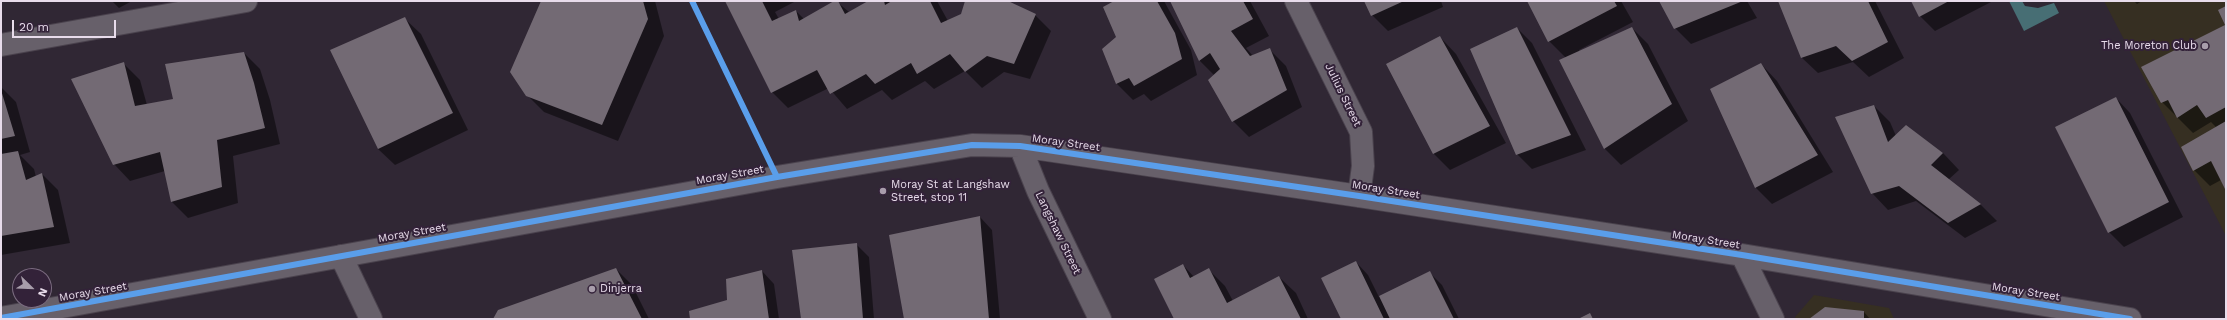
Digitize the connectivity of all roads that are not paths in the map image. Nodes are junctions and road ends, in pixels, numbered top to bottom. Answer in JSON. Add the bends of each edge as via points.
{"nodes":[{"id":1,"x":246,"y":1,"type":"edge"},
{"id":2,"x":1296,"y":1,"type":"edge"},
{"id":3,"x":1,"y":44,"type":"edge"},
{"id":4,"x":1020,"y":146,"type":"junction"},
{"id":5,"x":1360,"y":196,"type":"junction"},
{"id":6,"x":1742,"y":255,"type":"junction"},
{"id":7,"x":341,"y":256,"type":"junction"},
{"id":8,"x":1,"y":318,"type":"edge"},
{"id":9,"x":371,"y":319,"type":"edge"},
{"id":10,"x":1100,"y":319,"type":"edge"},
{"id":11,"x":1773,"y":319,"type":"edge"},
{"id":12,"x":2130,"y":319,"type":"edge"}],
"edges":[{"from":1,"to":3,"type":"street"},
{"from":2,"to":5,"type":"street","name":"Julius Street","via":[[1361,132],[1364,166]]},
{"from":4,"to":5,"type":"street","name":"Moray Street"},
{"from":4,"to":7,"type":"street","name":"Moray Street","via":[[964,146]]},
{"from":4,"to":10,"type":"street","name":"Langshaw Street","via":[[1038,191]]},
{"from":5,"to":6,"type":"street","name":"Moray Street"},
{"from":6,"to":11,"type":"street"},
{"from":6,"to":12,"type":"street","name":"Moray Street"},
{"from":7,"to":8,"type":"street","name":"Moray Street"},
{"from":7,"to":9,"type":"street"}]}
